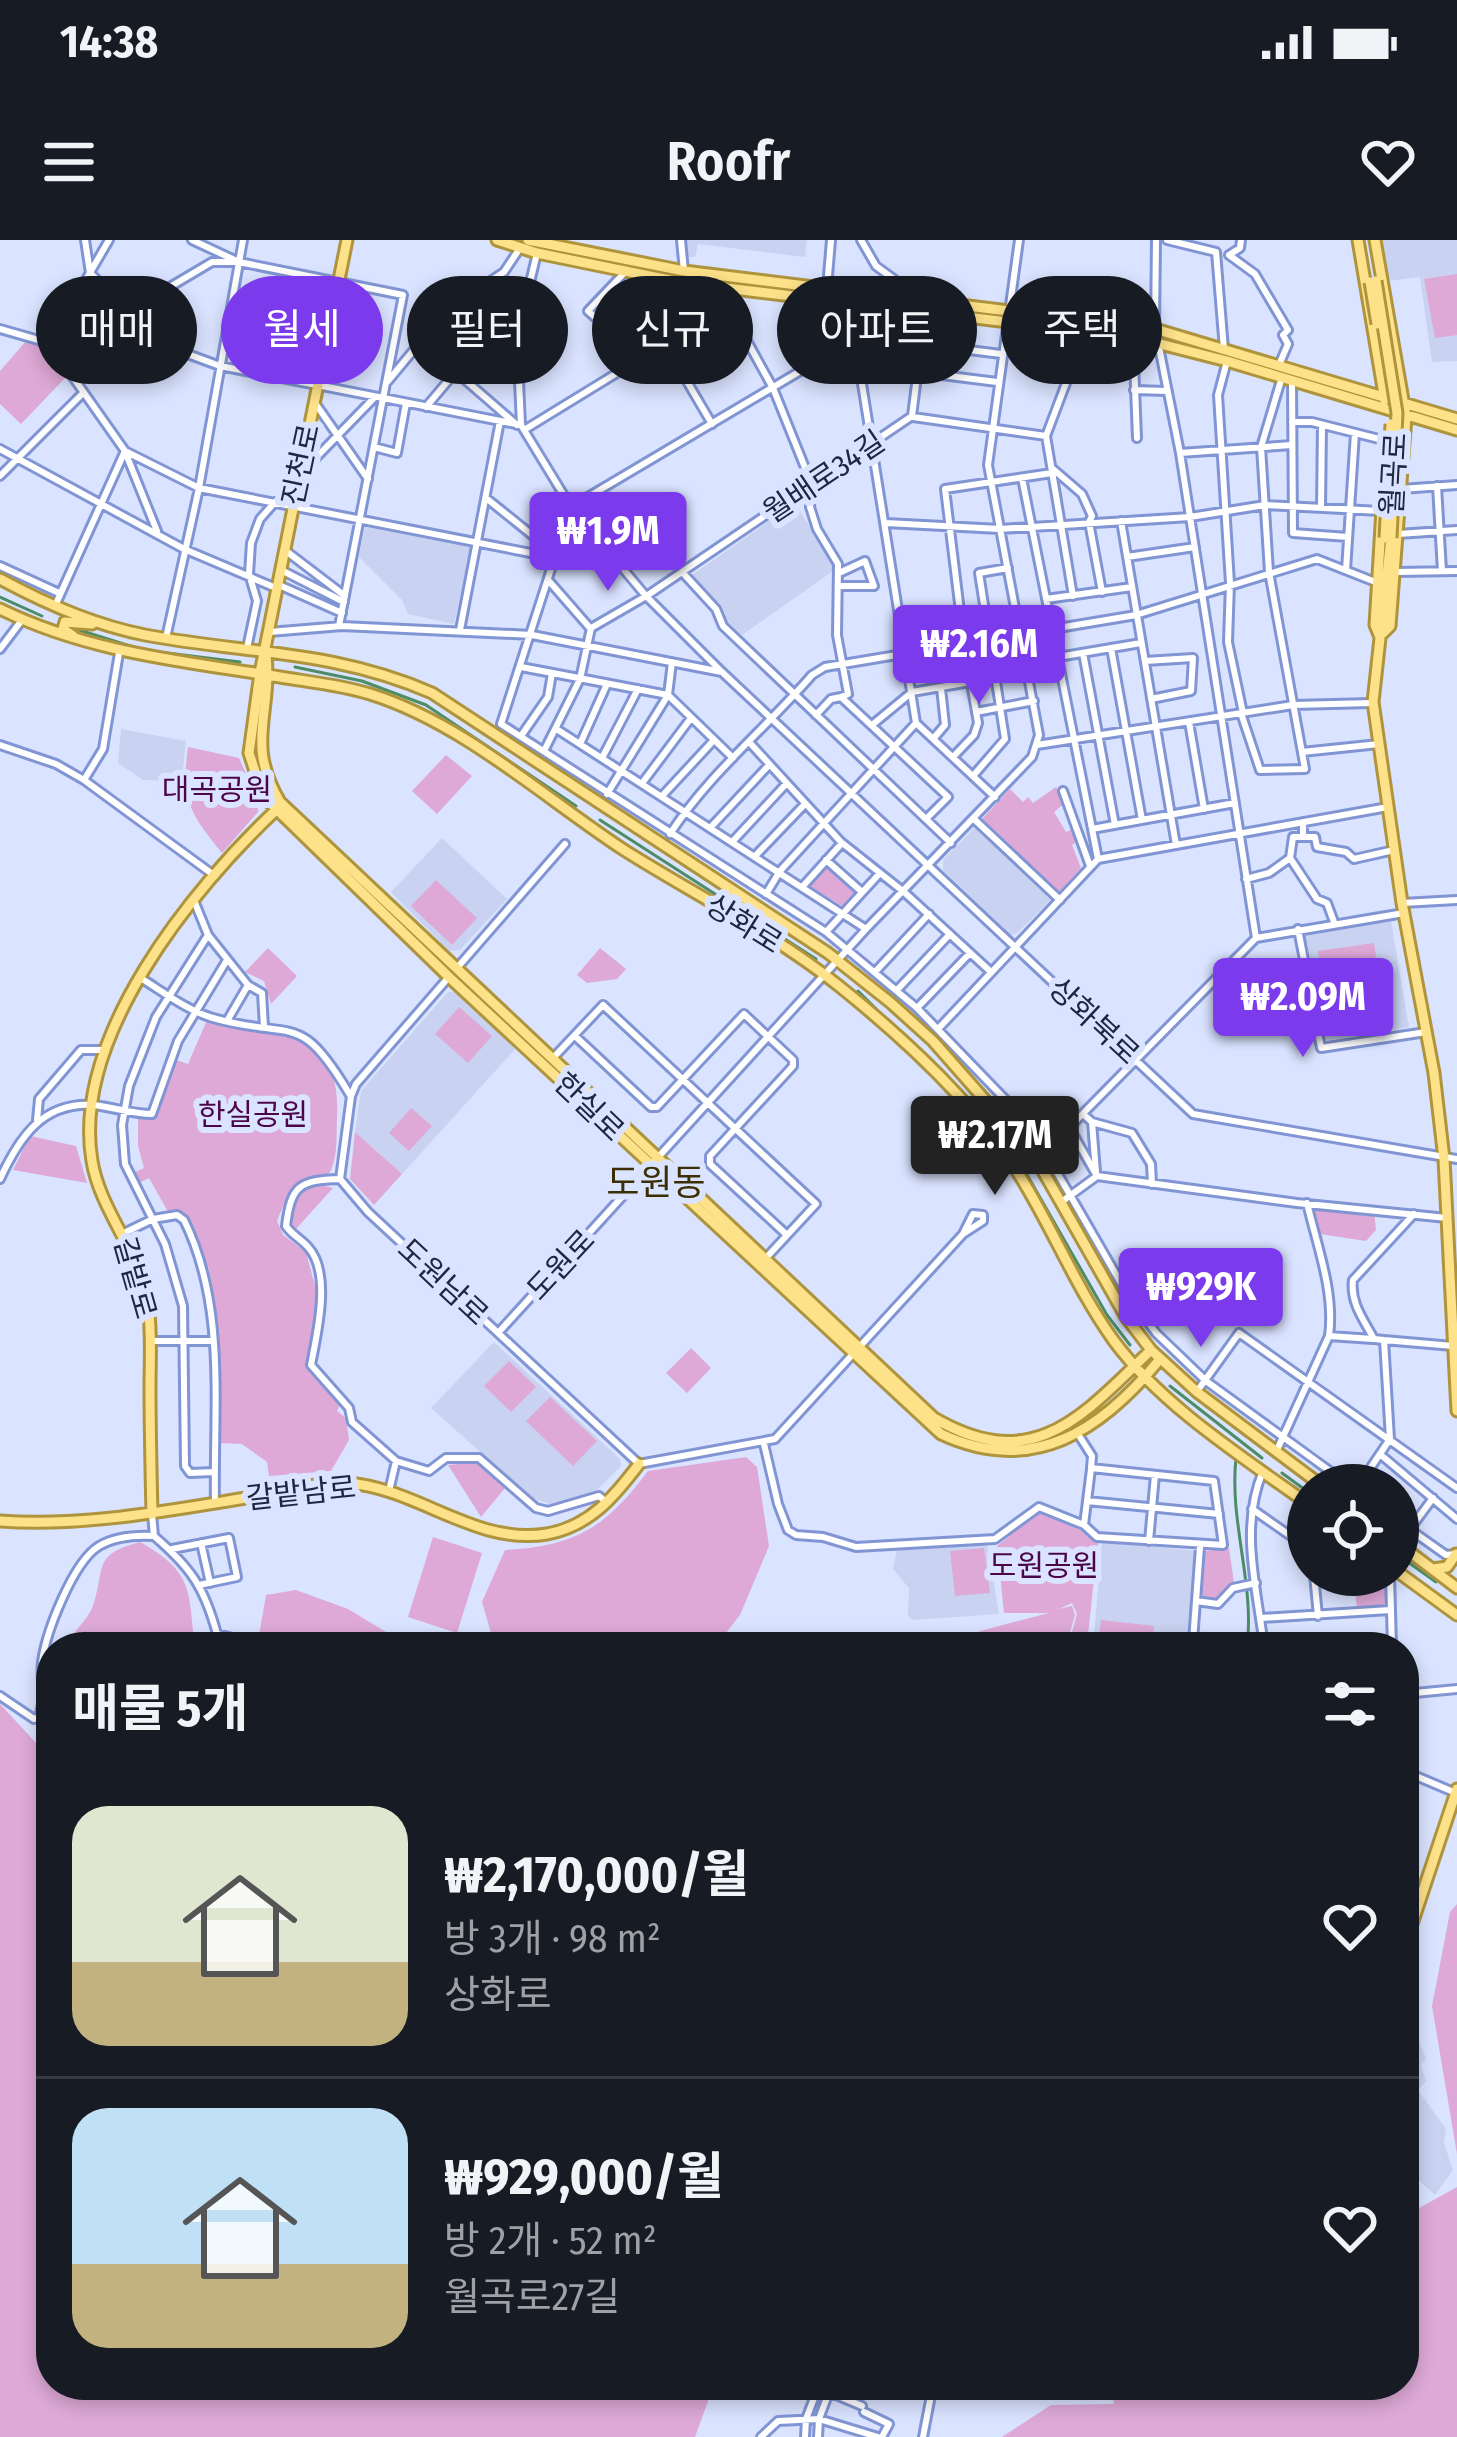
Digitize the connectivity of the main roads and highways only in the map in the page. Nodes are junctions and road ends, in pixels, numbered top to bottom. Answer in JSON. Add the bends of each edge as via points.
{"nodes":[{"id":1,"x":346,"y":240,"type":"edge"},
{"id":2,"x":497,"y":240,"type":"edge"},
{"id":3,"x":1366,"y":240,"type":"edge"},
{"id":4,"x":529,"y":242,"type":"edge"},
{"id":5,"x":777,"y":282,"type":"edge"},
{"id":6,"x":777,"y":293,"type":"edge"},
{"id":7,"x":1162,"y":332,"type":"edge"},
{"id":8,"x":1162,"y":343,"type":"edge"},
{"id":9,"x":1226,"y":355,"type":"junction"},
{"id":10,"x":1385,"y":405,"type":"junction"},
{"id":11,"x":1406,"y":411,"type":"junction"},
{"id":12,"x":1457,"y":418,"type":"edge"},
{"id":13,"x":1457,"y":430,"type":"edge"},
{"id":14,"x":1392,"y":537,"type":"junction"},
{"id":15,"x":0,"y":579,"type":"edge"},
{"id":16,"x":33,"y":597,"type":"junction"},
{"id":17,"x":0,"y":609,"type":"edge"},
{"id":18,"x":27,"y":622,"type":"junction"},
{"id":19,"x":97,"y":622,"type":"junction"},
{"id":20,"x":1380,"y":637,"type":"junction"},
{"id":21,"x":229,"y":646,"type":"junction"},
{"id":22,"x":97,"y":647,"type":"junction"},
{"id":23,"x":264,"y":664,"type":"junction"},
{"id":24,"x":244,"y":671,"type":"junction"},
{"id":25,"x":579,"y":792,"type":"junction"},
{"id":26,"x":278,"y":807,"type":"junction"},
{"id":27,"x":606,"y":810,"type":"junction"},
{"id":28,"x":568,"y":812,"type":"junction"},
{"id":29,"x":592,"y":827,"type":"junction"},
{"id":30,"x":817,"y":946,"type":"junction"},
{"id":31,"x":808,"y":964,"type":"junction"},
{"id":32,"x":452,"y":974,"type":"junction"},
{"id":33,"x":868,"y":983,"type":"junction"},
{"id":34,"x":853,"y":998,"type":"junction"},
{"id":35,"x":654,"y":1164,"type":"junction"},
{"id":36,"x":1136,"y":1332,"type":"junction"},
{"id":37,"x":1116,"y":1343,"type":"junction"},
{"id":38,"x":1456,"y":1346,"type":"edge"},
{"id":39,"x":1151,"y":1350,"type":"junction"},
{"id":40,"x":857,"y":1353,"type":"junction"},
{"id":41,"x":1160,"y":1360,"type":"junction"},
{"id":42,"x":1135,"y":1366,"type":"junction"},
{"id":43,"x":1145,"y":1377,"type":"junction"},
{"id":44,"x":1181,"y":1379,"type":"junction"},
{"id":45,"x":1167,"y":1396,"type":"junction"},
{"id":46,"x":1457,"y":1411,"type":"edge"},
{"id":47,"x":1270,"y":1448,"type":"junction"},
{"id":48,"x":1249,"y":1460,"type":"junction"},
{"id":49,"x":639,"y":1464,"type":"road end"},
{"id":50,"x":1292,"y":1464,"type":"edge"},
{"id":51,"x":1287,"y":1489,"type":"edge"},
{"id":52,"x":152,"y":1514,"type":"junction"},
{"id":53,"x":0,"y":1521,"type":"edge"},
{"id":54,"x":1456,"y":1553,"type":"edge"},
{"id":55,"x":1419,"y":1558,"type":"edge"},
{"id":56,"x":1436,"y":1571,"type":"junction"},
{"id":57,"x":1457,"y":1588,"type":"edge"},
{"id":58,"x":1419,"y":1589,"type":"edge"},
{"id":59,"x":1425,"y":1592,"type":"junction"},
{"id":60,"x":1457,"y":1615,"type":"edge"},
{"id":61,"x":1456,"y":1791,"type":"edge"},
{"id":62,"x":1419,"y":1903,"type":"edge"}],
"edges":[{"from":1,"to":23,"type":"main road","name":"진천로"},
{"from":2,"to":4,"type":"main road"},
{"from":3,"to":10,"type":"main road"},
{"from":3,"to":11,"type":"main road"},
{"from":3,"to":14,"type":"main road","name":"월곡로","bridge":true,"via":[[1390,399]]},
{"from":4,"to":5,"type":"main road"},
{"from":4,"to":6,"type":"main road","via":[[537,253]]},
{"from":7,"to":9,"type":"main road"},
{"from":8,"to":9,"type":"main road"},
{"from":9,"to":10,"type":"main road"},
{"from":10,"to":11,"type":"main road"},
{"from":10,"to":20,"type":"main road"},
{"from":11,"to":12,"type":"main road"},
{"from":11,"to":13,"type":"main road"},
{"from":11,"to":14,"type":"main road"},
{"from":14,"to":20,"type":"main road","name":"월곡로"},
{"from":14,"to":20,"type":"main road","via":[[1390,626]]},
{"from":15,"to":16,"type":"main road","name":"상화로"},
{"from":16,"to":18,"type":"main road","via":[[49,615],[43,624]]},
{"from":16,"to":19,"type":"main road","name":"상화로"},
{"from":17,"to":18,"type":"main road","name":"상화로"},
{"from":18,"to":22,"type":"main road","name":"상화로"},
{"from":19,"to":21,"type":"main road","name":"상화로"},
{"from":19,"to":22,"type":"main road","via":[[62,626]]},
{"from":20,"to":38,"type":"main road","name":"월곡로","via":[[1373,703],[1444,1159]]},
{"from":21,"to":23,"type":"main road","name":"상화로","via":[[248,649]]},
{"from":21,"to":24,"type":"main road","via":[[250,656]]},
{"from":22,"to":24,"type":"main road","name":"상화로"},
{"from":23,"to":24,"type":"main road","name":"상화로"},
{"from":23,"to":25,"type":"main road","name":"상화로","via":[[338,661],[395,677],[432,693]]},
{"from":23,"to":26,"type":"main road","name":"한실로","via":[[249,753],[254,776]]},
{"from":23,"to":28,"type":"main road","name":"상화로","via":[[405,709]]},
{"from":25,"to":27,"type":"main road","name":"상화로"},
{"from":25,"to":28,"type":"main road","via":[[581,809]]},
{"from":26,"to":32,"type":"main road","name":"한실로"},
{"from":26,"to":52,"type":"main road","name":"갈밭로","via":[[139,977],[105,1050],[91,1105],[92,1165],[148,1301]]},
{"from":27,"to":29,"type":"main road","via":[[590,814]]},
{"from":27,"to":30,"type":"main road","name":"상화로"},
{"from":28,"to":29,"type":"main road","name":"상화로"},
{"from":29,"to":31,"type":"main road","name":"상화로"},
{"from":30,"to":31,"type":"main road","via":[[822,962]]},
{"from":30,"to":33,"type":"main road","name":"상화로"},
{"from":31,"to":34,"type":"main road","name":"상화로"},
{"from":32,"to":35,"type":"main road","name":"한실로"},
{"from":32,"to":35,"type":"main road","name":"한실로"},
{"from":33,"to":34,"type":"main road","via":[[855,985]]},
{"from":33,"to":36,"type":"main road","name":"상화로","via":[[933,1041],[1035,1157]]},
{"from":34,"to":37,"type":"main road","name":"상화로","via":[[998,1144]]},
{"from":35,"to":40,"type":"main road","name":"한실로"},
{"from":35,"to":40,"type":"main road","name":"한실로"},
{"from":36,"to":37,"type":"main road","via":[[1133,1348]]},
{"from":36,"to":39,"type":"main road","name":"상화로"},
{"from":37,"to":42,"type":"main road","name":"상화로"},
{"from":38,"to":46,"type":"main road","name":"월곡로"},
{"from":39,"to":41,"type":"main road","name":"상화로"},
{"from":39,"to":42,"type":"main road","name":"한실로"},
{"from":40,"to":42,"type":"main road","name":"한실로","via":[[934,1418],[999,1441],[1066,1426]]},
{"from":40,"to":43,"type":"main road","name":"한실로","via":[[923,1420],[958,1442],[1008,1451],[1078,1434]]},
{"from":41,"to":43,"type":"main road","name":"한실로"},
{"from":41,"to":44,"type":"main road","name":"상화로"},
{"from":42,"to":43,"type":"main road","name":"상화로"},
{"from":43,"to":45,"type":"main road","name":"상화로"},
{"from":44,"to":45,"type":"main road","via":[[1166,1380]]},
{"from":44,"to":47,"type":"main road","name":"상화로"},
{"from":45,"to":48,"type":"main road","name":"상화로"},
{"from":47,"to":48,"type":"main road","via":[[1262,1461]]},
{"from":47,"to":50,"type":"main road","name":"상화로"},
{"from":48,"to":51,"type":"main road","name":"상화로"},
{"from":49,"to":52,"type":"main road","name":"갈밭남로","via":[[608,1503],[572,1527],[516,1536],[389,1491],[338,1483]]},
{"from":52,"to":53,"type":"main road","name":"갈밭남로"},
{"from":54,"to":56,"type":"main road"},
{"from":55,"to":56,"type":"main road"},
{"from":56,"to":57,"type":"main road"},
{"from":56,"to":59,"type":"main road","via":[[1441,1584]]},
{"from":58,"to":59,"type":"main road"},
{"from":59,"to":60,"type":"main road"},
{"from":61,"to":62,"type":"main road"}]}
